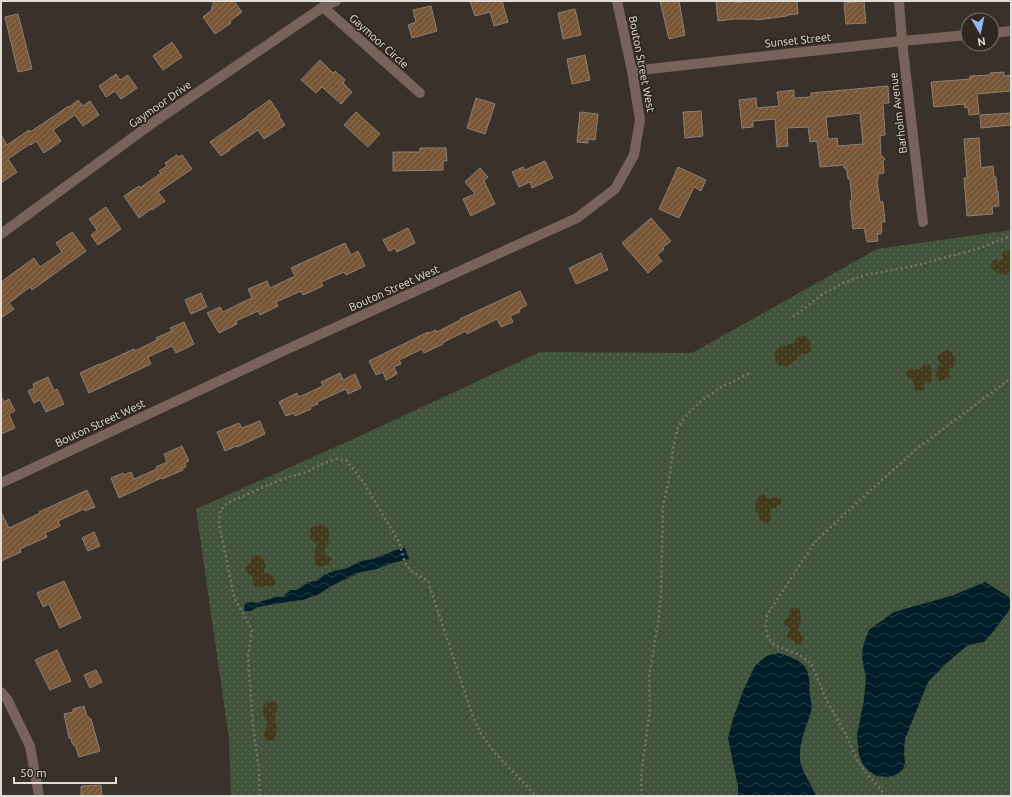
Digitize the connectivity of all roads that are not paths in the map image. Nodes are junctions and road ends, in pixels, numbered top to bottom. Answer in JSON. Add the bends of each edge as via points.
{"nodes":[{"id":1,"x":336,"y":1,"type":"edge"},
{"id":2,"x":617,"y":1,"type":"edge"},
{"id":3,"x":899,"y":1,"type":"edge"},
{"id":4,"x":323,"y":7,"type":"junction"},
{"id":5,"x":1011,"y":31,"type":"edge"},
{"id":6,"x":1000,"y":32,"type":"edge"},
{"id":7,"x":960,"y":36,"type":"edge"},
{"id":8,"x":902,"y":41,"type":"junction"},
{"id":9,"x":632,"y":71,"type":"junction"},
{"id":10,"x":420,"y":93,"type":"dead end"},
{"id":11,"x":923,"y":222,"type":"dead end"},
{"id":12,"x":1,"y":234,"type":"edge"},
{"id":13,"x":1,"y":483,"type":"edge"},
{"id":14,"x":1,"y":692,"type":"edge"},
{"id":15,"x":39,"y":796,"type":"edge"}],
"edges":[{"from":1,"to":4,"type":"street","name":"Gaymoor Drive"},
{"from":2,"to":9,"type":"street","name":"Bouton Street West"},
{"from":3,"to":8,"type":"street","name":"Barholm Avenue"},
{"from":4,"to":10,"type":"street","name":"Gaymoor Circle"},
{"from":4,"to":12,"type":"street","name":"Gaymoor Drive","via":[[154,122]]},
{"from":5,"to":6,"type":"street"},
{"from":7,"to":8,"type":"street","name":"Sunset Street"},
{"from":8,"to":9,"type":"street","name":"Sunset Street"},
{"from":8,"to":11,"type":"street","name":"Barholm Avenue"},
{"from":9,"to":13,"type":"street","name":"Bouton Street West","via":[[640,120],[634,155],[615,190],[577,218],[274,355]]},
{"from":14,"to":15,"type":"street","via":[[30,746]]}]}
